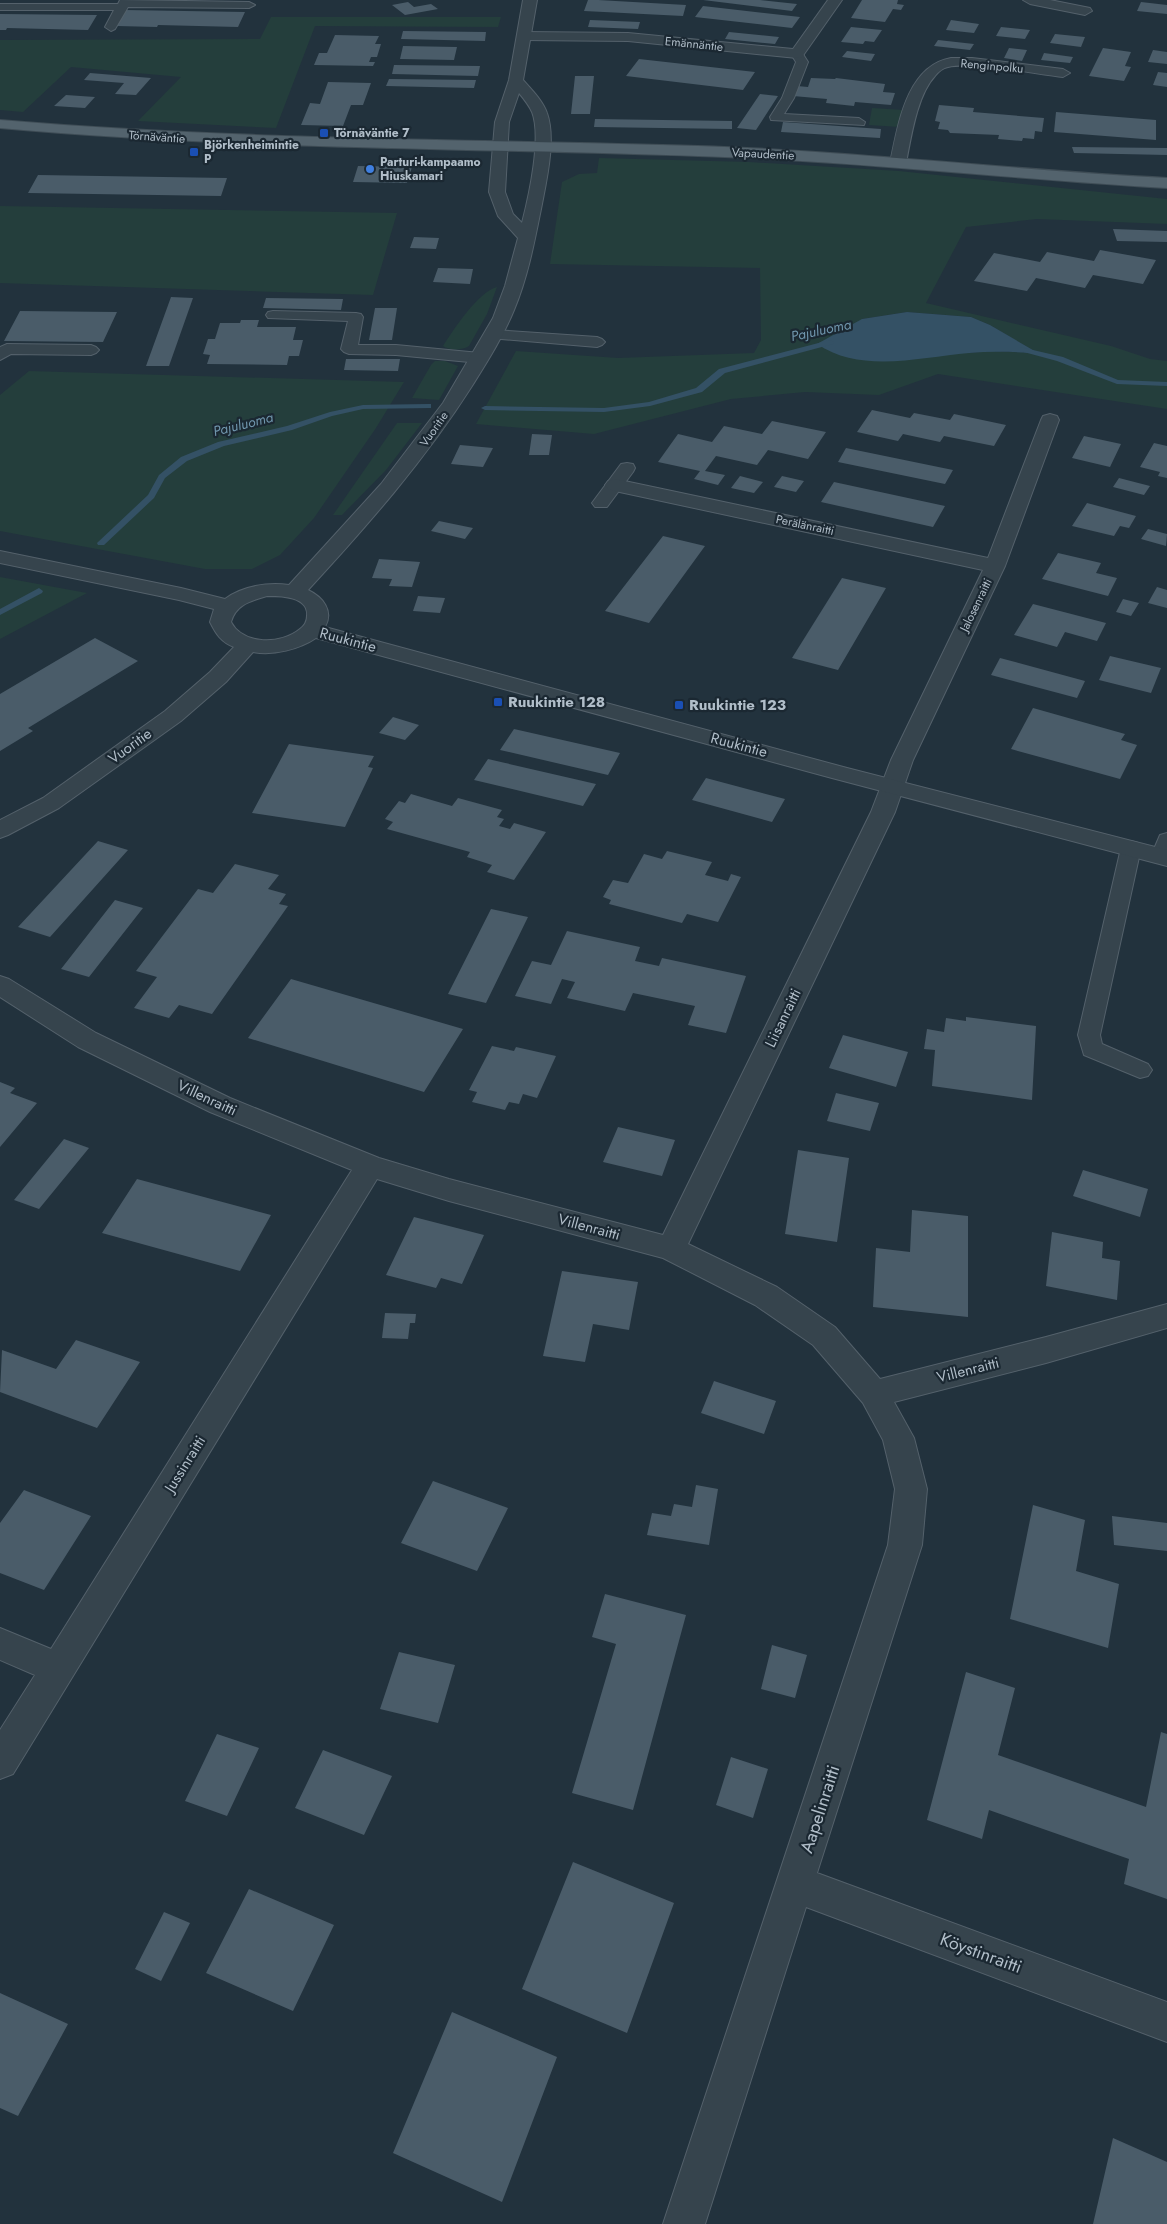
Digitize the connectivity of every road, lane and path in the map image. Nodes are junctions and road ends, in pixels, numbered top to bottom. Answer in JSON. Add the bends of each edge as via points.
{"nodes":[{"id":1,"x":530,"y":0,"type":"edge"},
{"id":2,"x":835,"y":0,"type":"edge"},
{"id":3,"x":1030,"y":0,"type":"edge"},
{"id":4,"x":218,"y":3,"type":"edge"},
{"id":5,"x":124,"y":4,"type":"edge"},
{"id":6,"x":248,"y":5,"type":"dead end"},
{"id":7,"x":0,"y":6,"type":"edge"},
{"id":8,"x":1085,"y":12,"type":"dead end"},
{"id":9,"x":111,"y":27,"type":"dead end"},
{"id":10,"x":524,"y":36,"type":"junction"},
{"id":11,"x":797,"y":54,"type":"junction"},
{"id":12,"x":1063,"y":73,"type":"dead end"},
{"id":13,"x":516,"y":80,"type":"junction"},
{"id":14,"x":859,"y":122,"type":"dead end"},
{"id":15,"x":0,"y":124,"type":"edge"},
{"id":16,"x":501,"y":147,"type":"junction"},
{"id":17,"x":524,"y":147,"type":"joint"},
{"id":18,"x":541,"y":148,"type":"junction"},
{"id":19,"x":898,"y":164,"type":"junction"},
{"id":20,"x":1001,"y":172,"type":"junction"},
{"id":21,"x":1167,"y":184,"type":"edge"},
{"id":22,"x":1167,"y":193,"type":"edge"},
{"id":23,"x":526,"y":237,"type":"junction"},
{"id":24,"x":273,"y":315,"type":"dead end"},
{"id":25,"x":494,"y":335,"type":"junction"},
{"id":26,"x":596,"y":342,"type":"dead end"},
{"id":27,"x":91,"y":350,"type":"dead end"},
{"id":28,"x":0,"y":355,"type":"edge"},
{"id":29,"x":480,"y":358,"type":"junction"},
{"id":30,"x":1050,"y":420,"type":"dead end"},
{"id":31,"x":627,"y":468,"type":"dead end"},
{"id":32,"x":614,"y":485,"type":"junction"},
{"id":33,"x":601,"y":503,"type":"dead end"},
{"id":34,"x":0,"y":557,"type":"edge"},
{"id":35,"x":995,"y":566,"type":"junction"},
{"id":36,"x":294,"y":592,"type":"junction"},
{"id":37,"x":227,"y":606,"type":"junction"},
{"id":38,"x":312,"y":630,"type":"junction"},
{"id":39,"x":248,"y":645,"type":"junction"},
{"id":40,"x":892,"y":786,"type":"junction"},
{"id":41,"x":0,"y":830,"type":"edge"},
{"id":42,"x":1132,"y":848,"type":"junction"},
{"id":43,"x":1165,"y":851,"type":"edge"},
{"id":44,"x":0,"y":985,"type":"edge"},
{"id":45,"x":1140,"y":1070,"type":"dead end"},
{"id":46,"x":370,"y":1166,"type":"junction"},
{"id":47,"x":671,"y":1249,"type":"junction"},
{"id":48,"x":1167,"y":1316,"type":"edge"},
{"id":49,"x":874,"y":1394,"type":"junction"},
{"id":50,"x":0,"y":1644,"type":"edge"},
{"id":51,"x":58,"y":1668,"type":"junction"},
{"id":52,"x":0,"y":1762,"type":"edge"},
{"id":53,"x":795,"y":1884,"type":"junction"},
{"id":54,"x":1167,"y":2022,"type":"edge"},
{"id":55,"x":684,"y":2224,"type":"edge"}],
"edges":[{"from":1,"to":10,"type":"street"},
{"from":2,"to":11,"type":"street"},
{"from":3,"to":8,"type":"street"},
{"from":4,"to":5,"type":"lane"},
{"from":4,"to":6,"type":"lane"},
{"from":5,"to":7,"type":"lane"},
{"from":5,"to":9,"type":"lane"},
{"from":10,"to":11,"type":"street","name":"Emännäntie","via":[[628,37]]},
{"from":10,"to":13,"type":"street"},
{"from":11,"to":14,"type":"lane","via":[[802,62],[788,98],[776,117]]},
{"from":12,"to":19,"type":"street","name":"Renginpolku","via":[[958,61],[938,66],[927,75],[911,110]]},
{"from":13,"to":16,"type":"street","via":[[503,120]]},
{"from":13,"to":18,"type":"street","name":"Vuoritie","via":[[540,113],[543,126]]},
{"from":15,"to":16,"type":"main road","name":"Törnäväntie","via":[[220,141]]},
{"from":16,"to":17,"type":"main road","name":"Törnäväntie"},
{"from":16,"to":23,"type":"street","via":[[497,192],[506,216]]},
{"from":17,"to":18,"type":"main road","name":"Vapaudentie"},
{"from":18,"to":19,"type":"main road","name":"Vapaudentie","via":[[701,151]]},
{"from":18,"to":23,"type":"street","name":"Vuoritie"},
{"from":19,"to":20,"type":"main road","name":"Vapaudentie"},
{"from":20,"to":21,"type":"main road","name":"Vapaudentie"},
{"from":20,"to":22,"type":"main road","name":"Vapaudentie"},
{"from":23,"to":25,"type":"street","name":"Vuoritie","via":[[517,276]]},
{"from":24,"to":29,"type":"lane","via":[[356,317],[349,349]]},
{"from":25,"to":26,"type":"lane"},
{"from":25,"to":29,"type":"street","name":"Vuoritie"},
{"from":27,"to":28,"type":"lane","via":[[7,349]]},
{"from":29,"to":36,"type":"street","name":"Vuoritie","via":[[421,448]]},
{"from":30,"to":35,"type":"street","name":"Jalosenraitti"},
{"from":31,"to":32,"type":"lane"},
{"from":32,"to":33,"type":"lane"},
{"from":32,"to":35,"type":"street","name":"Perälänraitti"},
{"from":34,"to":37,"type":"street"},
{"from":35,"to":40,"type":"street","name":"Jalosenraitti"},
{"from":36,"to":37,"type":"street","via":[[265,590],[237,599]]},
{"from":36,"to":38,"type":"street","via":[[315,604],[318,622]]},
{"from":37,"to":39,"type":"street","via":[[220,615],[224,633]]},
{"from":38,"to":39,"type":"street","via":[[297,640],[276,646]]},
{"from":38,"to":40,"type":"street","name":"Ruukintie"},
{"from":39,"to":41,"type":"street","name":"Vuoritie","via":[[218,677],[173,716],[50,803]]},
{"from":40,"to":42,"type":"street","name":"Ruukintie"},
{"from":40,"to":47,"type":"street","name":"Liisanraitti","via":[[883,812]]},
{"from":42,"to":43,"type":"street","name":"Ruukintie"},
{"from":42,"to":45,"type":"lane","via":[[1089,1035],[1092,1049]]},
{"from":44,"to":46,"type":"street","name":"Villenraitti","via":[[87,1040],[220,1105]]},
{"from":46,"to":47,"type":"street","name":"Villenraitti"},
{"from":46,"to":51,"type":"street","name":"Jussinraitti"},
{"from":47,"to":49,"type":"street","name":"Villenraitti","via":[[766,1296],[824,1336]]},
{"from":48,"to":49,"type":"street","name":"Villenraitti"},
{"from":49,"to":53,"type":"street","name":"Aapelinraitti","via":[[898,1438],[911,1489],[905,1545]]},
{"from":50,"to":51,"type":"street"},
{"from":51,"to":52,"type":"street","name":"Jussinraitti"},
{"from":53,"to":54,"type":"street","name":"Köystinraitti"},
{"from":53,"to":55,"type":"street","name":"Aapelinraitti"}]}
